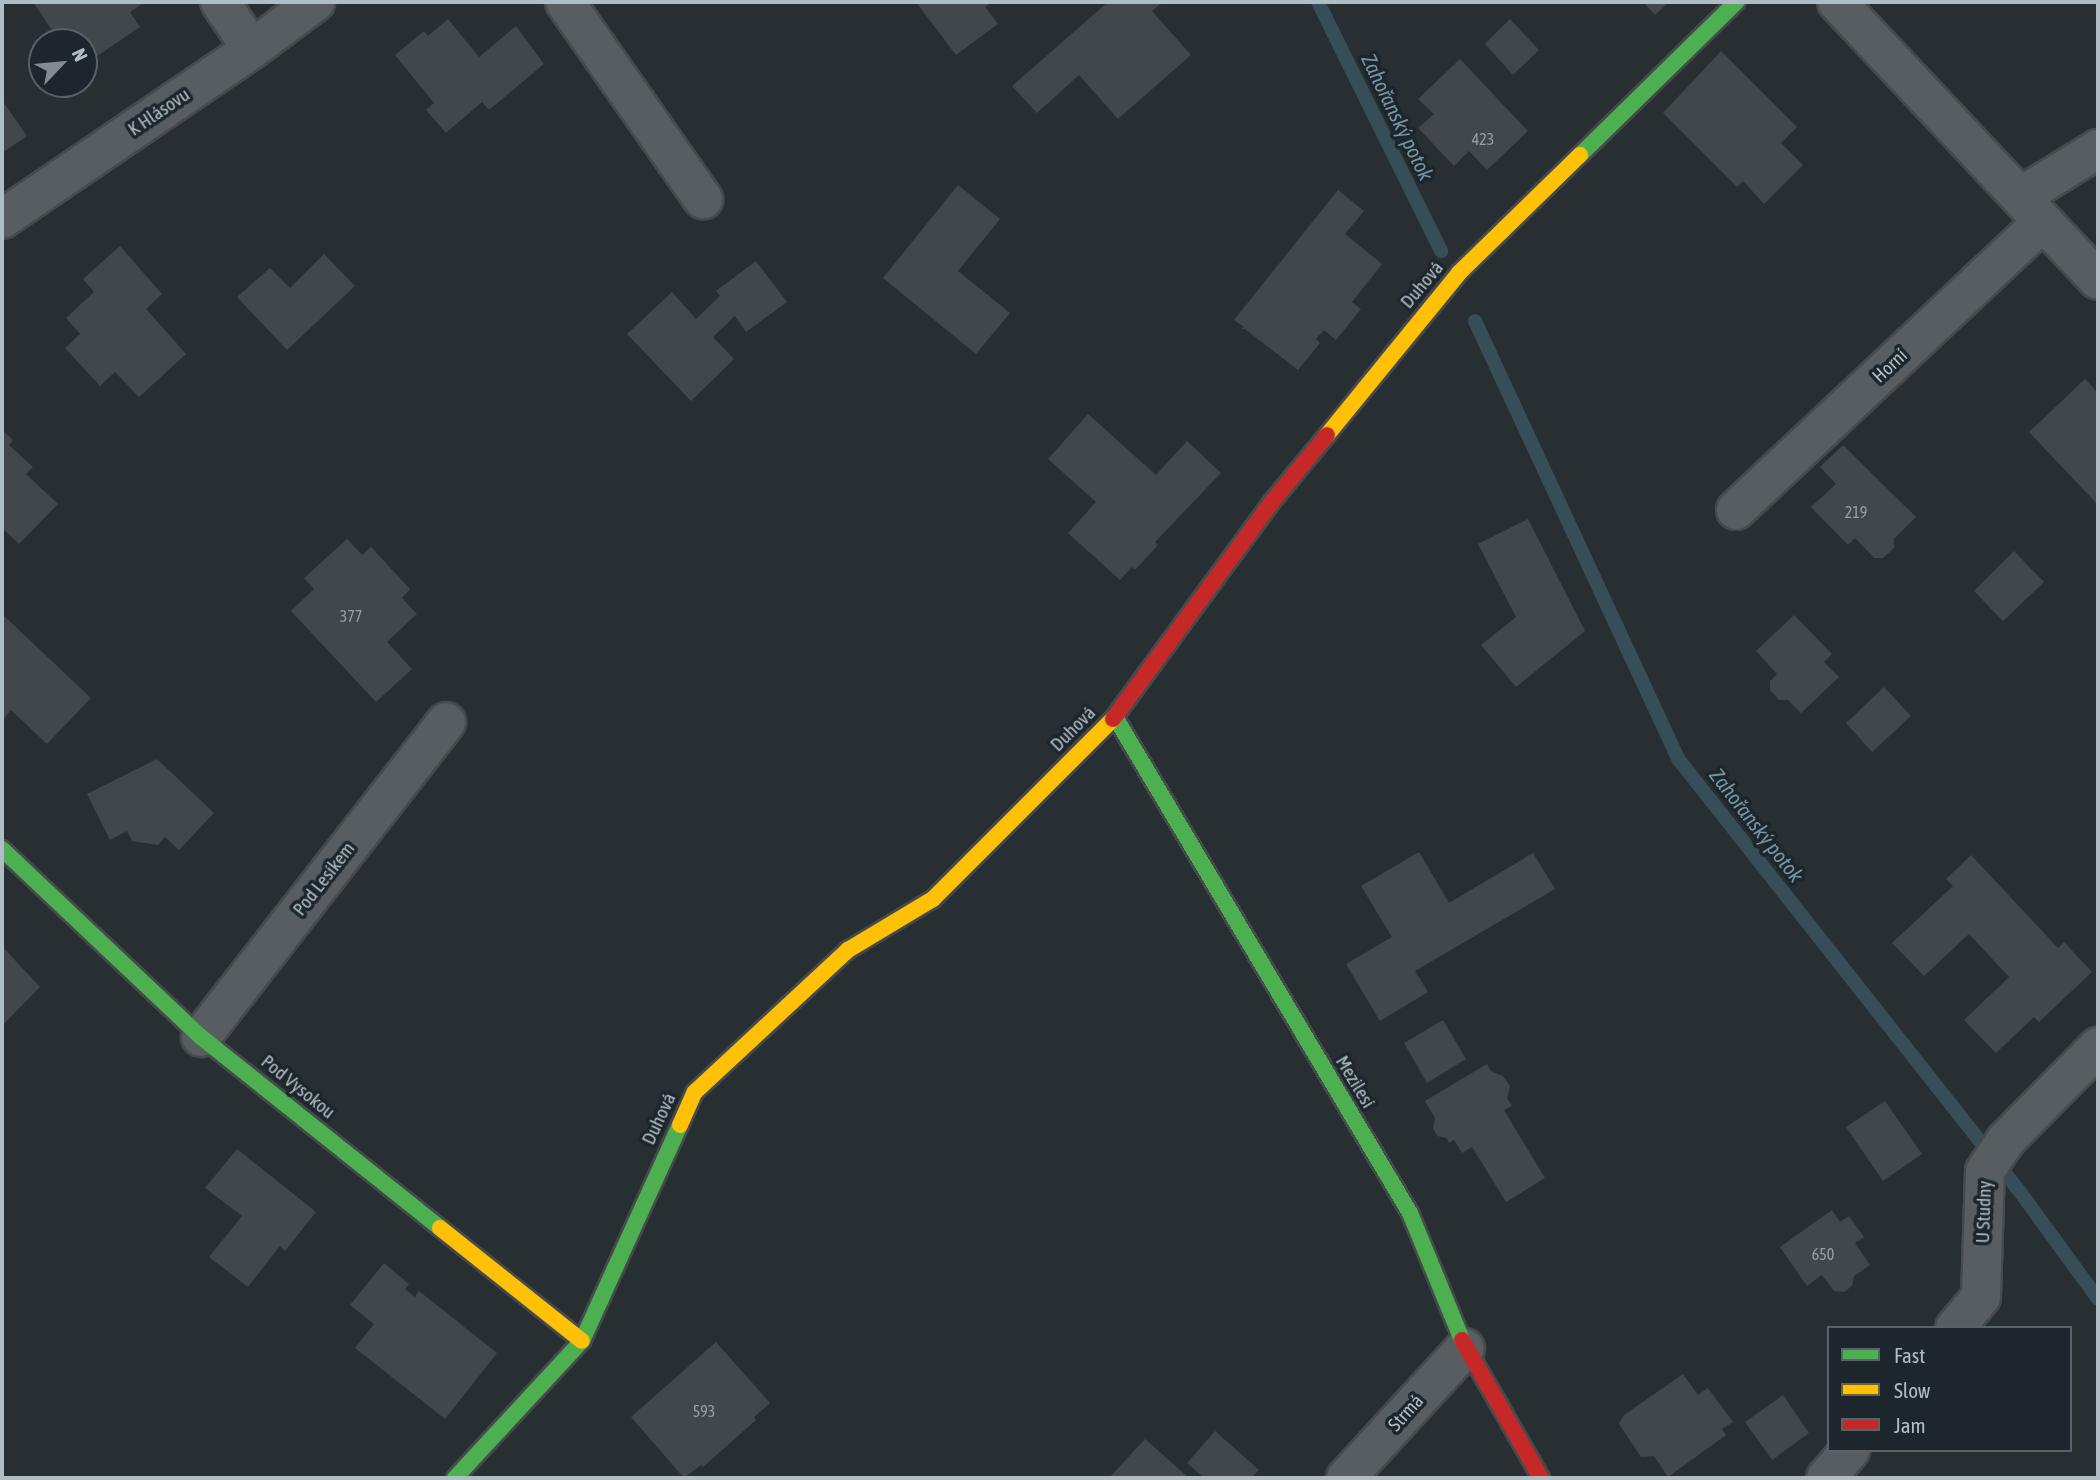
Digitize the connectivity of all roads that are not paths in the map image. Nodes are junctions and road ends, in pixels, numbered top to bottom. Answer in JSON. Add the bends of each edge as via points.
{"nodes":[{"id":1,"x":220,"y":2,"type":"edge"},
{"id":2,"x":315,"y":2,"type":"edge"},
{"id":3,"x":565,"y":2,"type":"edge"},
{"id":4,"x":1736,"y":2,"type":"edge"},
{"id":5,"x":1837,"y":2,"type":"edge"},
{"id":6,"x":252,"y":49,"type":"junction"},
{"id":7,"x":2098,"y":149,"type":"edge"},
{"id":8,"x":703,"y":199,"type":"dead end"},
{"id":9,"x":2031,"y":209,"type":"junction"},
{"id":10,"x":2,"y":219,"type":"edge"},
{"id":11,"x":2098,"y":280,"type":"edge"},
{"id":12,"x":1736,"y":510,"type":"dead end"},
{"id":13,"x":1115,"y":716,"type":"junction"},
{"id":14,"x":446,"y":722,"type":"dead end"},
{"id":15,"x":2,"y":849,"type":"edge"},
{"id":16,"x":201,"y":1037,"type":"junction"},
{"id":17,"x":2098,"y":1047,"type":"edge"},
{"id":18,"x":1957,"y":1326,"type":"edge"},
{"id":19,"x":582,"y":1341,"type":"junction"},
{"id":20,"x":1465,"y":1348,"type":"junction"},
{"id":21,"x":1848,"y":1452,"type":"edge"},
{"id":22,"x":455,"y":1478,"type":"edge"},
{"id":23,"x":1346,"y":1478,"type":"edge"},
{"id":24,"x":1541,"y":1478,"type":"edge"},
{"id":25,"x":1826,"y":1478,"type":"edge"}],
"edges":[{"from":1,"to":6,"type":"street"},
{"from":2,"to":6,"type":"street","name":"K Hlásovu"},
{"from":3,"to":8,"type":"street"},
{"from":4,"to":13,"type":"street","name":"Duhová","via":[[1459,273],[1270,503]]},
{"from":5,"to":9,"type":"street"},
{"from":6,"to":10,"type":"street","name":"K Hlásovu"},
{"from":7,"to":9,"type":"street","name":"Horní"},
{"from":9,"to":11,"type":"street"},
{"from":9,"to":12,"type":"street","name":"Horní"},
{"from":13,"to":19,"type":"street","name":"Duhová","via":[[933,899],[848,950],[695,1092]]},
{"from":13,"to":20,"type":"street","name":"Mezilesí","via":[[1410,1213]]},
{"from":14,"to":16,"type":"street","name":"Pod Lesíkem"},
{"from":15,"to":16,"type":"street","name":"Pod Vysokou"},
{"from":16,"to":19,"type":"street","name":"Pod Vysokou"},
{"from":17,"to":18,"type":"street","name":"U Studny","via":[[2006,1140],[1985,1171],[1981,1297]]},
{"from":19,"to":22,"type":"street","name":"Duhová"},
{"from":20,"to":23,"type":"street","name":"Strmá"},
{"from":20,"to":24,"type":"street","name":"Mezilesí"},
{"from":21,"to":25,"type":"street"}]}
